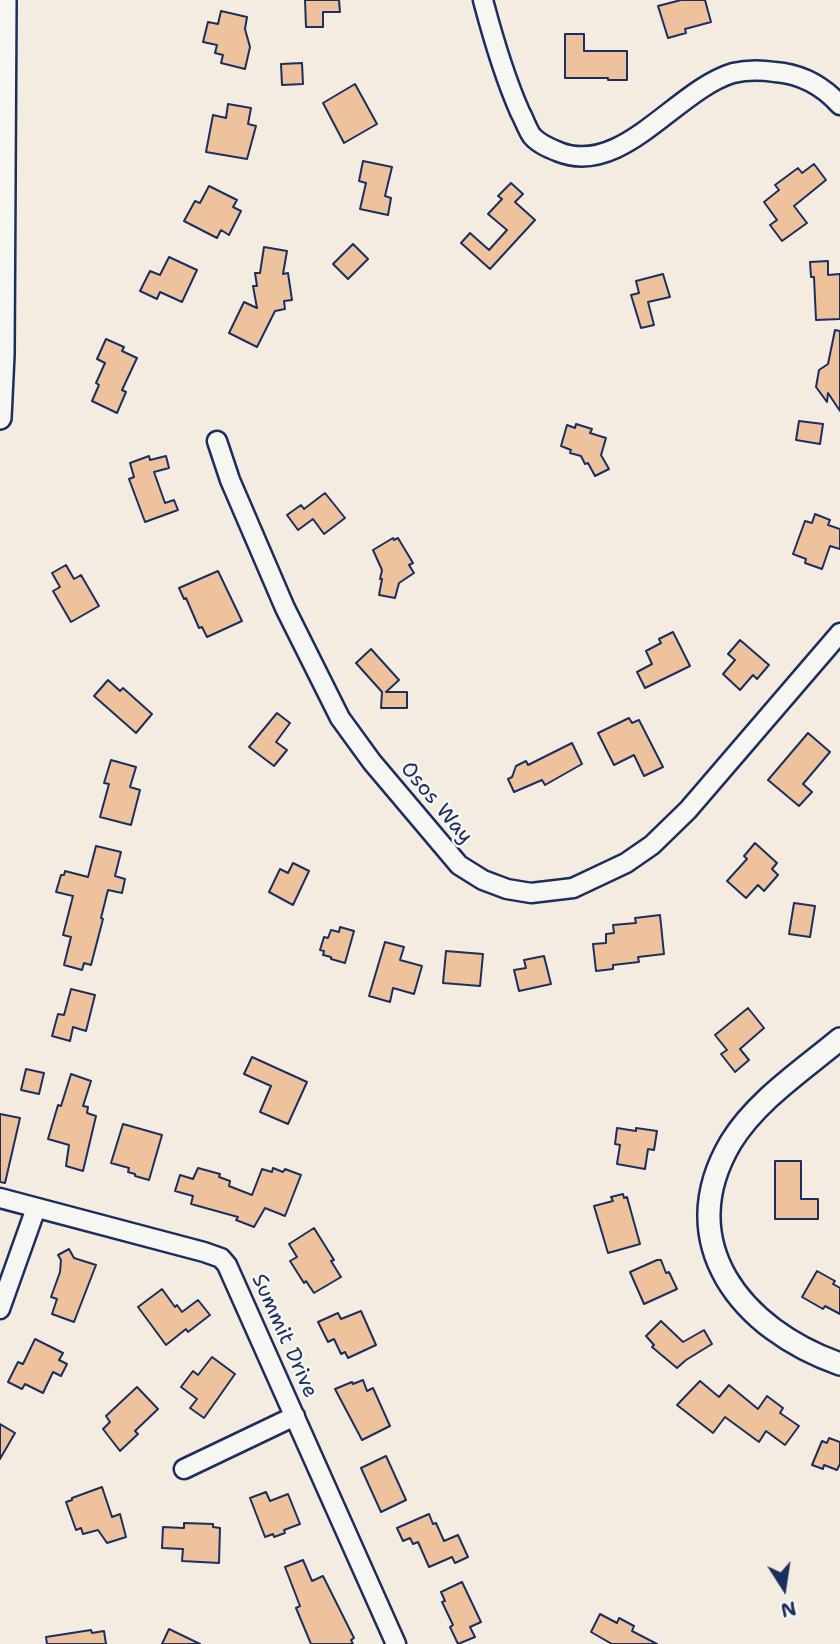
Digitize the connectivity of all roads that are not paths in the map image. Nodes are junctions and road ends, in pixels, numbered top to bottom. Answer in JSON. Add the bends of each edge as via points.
{"nodes":[{"id":1,"x":5,"y":0,"type":"edge"},
{"id":2,"x":483,"y":0,"type":"edge"},
{"id":3,"x":840,"y":105,"type":"edge"},
{"id":4,"x":0,"y":418,"type":"edge"},
{"id":5,"x":217,"y":441,"type":"dead end"},
{"id":6,"x":840,"y":633,"type":"edge"},
{"id":7,"x":840,"y":1039,"type":"edge"},
{"id":8,"x":0,"y":1198,"type":"edge"},
{"id":9,"x":36,"y":1208,"type":"junction"},
{"id":10,"x":0,"y":1309,"type":"edge"},
{"id":11,"x":840,"y":1364,"type":"edge"},
{"id":12,"x":295,"y":1416,"type":"junction"},
{"id":13,"x":184,"y":1469,"type":"dead end"},
{"id":14,"x":396,"y":1644,"type":"edge"}],
"edges":[{"from":1,"to":4,"type":"street"},
{"from":2,"to":3,"type":"street","via":[[496,48],[531,135],[565,155],[615,150],[687,97],[733,73],[784,72],[826,90]]},
{"from":5,"to":6,"type":"street","name":"Osos Way","via":[[281,597],[340,718],[459,864],[507,889],[531,893],[573,888],[652,845],[688,810]]},
{"from":7,"to":11,"type":"street","via":[[752,1115],[732,1141],[709,1195],[715,1253],[734,1293],[793,1342]]},
{"from":8,"to":9,"type":"street","name":"Summit Drive"},
{"from":9,"to":10,"type":"street"},
{"from":9,"to":12,"type":"street","name":"Summit Drive","via":[[221,1258]]},
{"from":12,"to":13,"type":"street"},
{"from":12,"to":14,"type":"street","name":"Summit Drive"}]}
